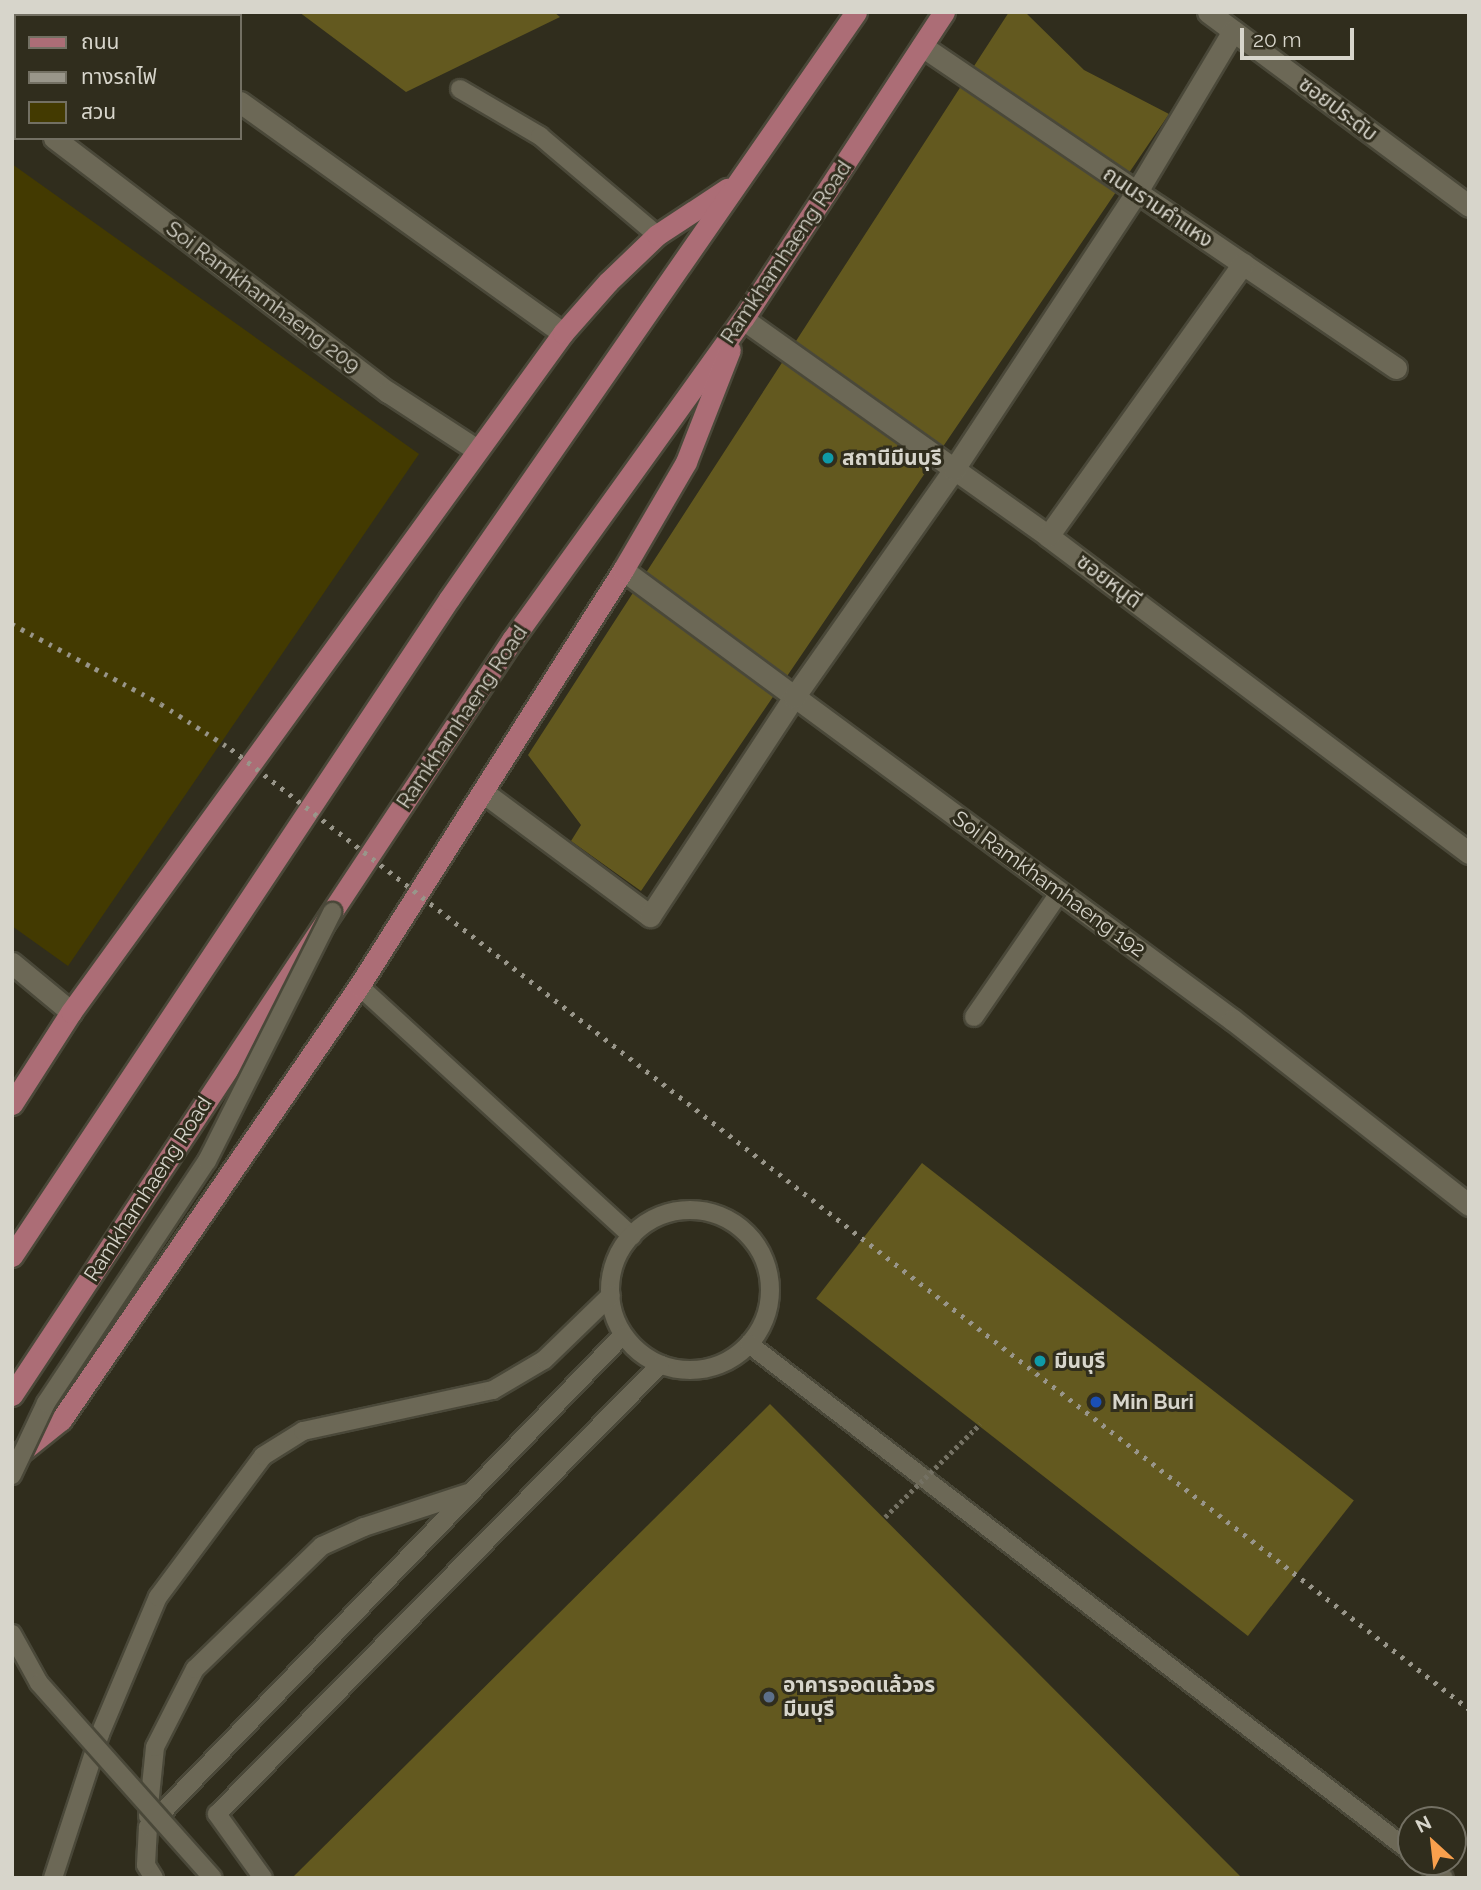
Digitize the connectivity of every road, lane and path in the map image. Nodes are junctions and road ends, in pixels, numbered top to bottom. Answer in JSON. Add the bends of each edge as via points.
{"nodes":[{"id":1,"x":944,"y":12,"type":"edge"},
{"id":2,"x":951,"y":12,"type":"edge"},
{"id":3,"x":1208,"y":12,"type":"edge"},
{"id":4,"x":849,"y":15,"type":"edge"},
{"id":5,"x":1233,"y":31,"type":"junction"},
{"id":6,"x":922,"y":46,"type":"junction"},
{"id":7,"x":460,"y":89,"type":"dead end"},
{"id":8,"x":242,"y":103,"type":"edge"},
{"id":9,"x":57,"y":140,"type":"edge"},
{"id":10,"x":736,"y":183,"type":"junction"},
{"id":11,"x":1136,"y":193,"type":"junction"},
{"id":12,"x":1469,"y":206,"type":"edge"},
{"id":13,"x":657,"y":235,"type":"junction"},
{"id":14,"x":1243,"y":264,"type":"junction"},
{"id":15,"x":743,"y":319,"type":"junction"},
{"id":16,"x":563,"y":333,"type":"junction"},
{"id":17,"x":1396,"y":368,"type":"dead end"},
{"id":18,"x":477,"y":450,"type":"junction"},
{"id":19,"x":954,"y":469,"type":"junction"},
{"id":20,"x":1048,"y":536,"type":"junction"},
{"id":21,"x":623,"y":570,"type":"junction"},
{"id":22,"x":794,"y":696,"type":"junction"},
{"id":23,"x":483,"y":792,"type":"junction"},
{"id":24,"x":1469,"y":853,"type":"edge"},
{"id":25,"x":1060,"y":892,"type":"junction"},
{"id":26,"x":332,"y":912,"type":"junction"},
{"id":27,"x":12,"y":963,"type":"edge"},
{"id":28,"x":359,"y":986,"type":"junction"},
{"id":29,"x":71,"y":1012,"type":"junction"},
{"id":30,"x":974,"y":1017,"type":"dead end"},
{"id":31,"x":12,"y":1104,"type":"edge"},
{"id":32,"x":1469,"y":1205,"type":"edge"},
{"id":33,"x":632,"y":1236,"type":"junction"},
{"id":34,"x":12,"y":1256,"type":"edge"},
{"id":35,"x":611,"y":1296,"type":"junction"},
{"id":36,"x":623,"y":1335,"type":"junction"},
{"id":37,"x":749,"y":1344,"type":"junction"},
{"id":38,"x":660,"y":1365,"type":"junction"},
{"id":39,"x":12,"y":1395,"type":"edge"},
{"id":40,"x":980,"y":1424,"type":"dead end"},
{"id":41,"x":12,"y":1458,"type":"edge"},
{"id":42,"x":12,"y":1475,"type":"edge"},
{"id":43,"x":471,"y":1492,"type":"junction"},
{"id":44,"x":885,"y":1517,"type":"dead end"},
{"id":45,"x":12,"y":1634,"type":"edge"},
{"id":46,"x":148,"y":1827,"type":"junction"},
{"id":47,"x":1397,"y":1841,"type":"edge"},
{"id":48,"x":53,"y":1878,"type":"edge"},
{"id":49,"x":154,"y":1878,"type":"edge"},
{"id":50,"x":213,"y":1878,"type":"edge"},
{"id":51,"x":263,"y":1878,"type":"edge"}],
"edges":[{"from":1,"to":6,"type":"main road","name":"Ramkhamhaeng Road"},
{"from":2,"to":6,"type":"main road","name":"Ramkhamhaeng Road"},
{"from":3,"to":5,"type":"street","name":"ซอยประดับ"},
{"from":4,"to":10,"type":"main road"},
{"from":5,"to":11,"type":"street"},
{"from":5,"to":12,"type":"street","name":"ซอยประดับ"},
{"from":6,"to":11,"type":"street","name":"ถนนรามคำแหง"},
{"from":6,"to":15,"type":"main road","name":"Ramkhamhaeng Road"},
{"from":7,"to":13,"type":"lane","via":[[540,136]]},
{"from":8,"to":16,"type":"street"},
{"from":9,"to":18,"type":"street","name":"Soi Ramkhamhaeng 209","via":[[388,392]]},
{"from":10,"to":13,"type":"main road"},
{"from":10,"to":34,"type":"main road","via":[[449,599]]},
{"from":11,"to":14,"type":"street","name":"ถนนรามคำแหง"},
{"from":11,"to":19,"type":"street"},
{"from":13,"to":16,"type":"main road"},
{"from":14,"to":17,"type":"street","name":"ถนนรามคำแหง"},
{"from":14,"to":20,"type":"street"},
{"from":15,"to":19,"type":"street","name":"ซอยหนูดี"},
{"from":15,"to":21,"type":"main road","via":[[686,462]]},
{"from":15,"to":26,"type":"main road","name":"Ramkhamhaeng Road","via":[[512,640]]},
{"from":16,"to":18,"type":"main road"},
{"from":18,"to":29,"type":"main road"},
{"from":19,"to":20,"type":"street","name":"ซอยหนูดี"},
{"from":19,"to":22,"type":"street"},
{"from":20,"to":24,"type":"street","name":"ซอยหนูดี"},
{"from":21,"to":22,"type":"street","name":"Soi Ramkhamhaeng 192"},
{"from":21,"to":23,"type":"main road"},
{"from":22,"to":23,"type":"street","via":[[650,916]]},
{"from":22,"to":25,"type":"street","name":"Soi Ramkhamhaeng 192"},
{"from":23,"to":28,"type":"main road"},
{"from":25,"to":30,"type":"lane"},
{"from":25,"to":32,"type":"street","name":"Soi Ramkhamhaeng 192"},
{"from":26,"to":39,"type":"main road","name":"Ramkhamhaeng Road","bridge":true},
{"from":26,"to":42,"type":"lane","bridge":true,"via":[[207,1161],[46,1403]]},
{"from":27,"to":29,"type":"street"},
{"from":28,"to":33,"type":"lane"},
{"from":28,"to":41,"type":"main road","via":[[61,1420]]},
{"from":29,"to":31,"type":"main road"},
{"from":33,"to":35,"type":"lane","via":[[619,1252],[610,1278]]},
{"from":33,"to":37,"type":"lane","via":[[660,1216],[687,1210],[714,1214],[737,1225],[755,1243],[767,1266],[770,1291],[765,1317]]},
{"from":35,"to":36,"type":"lane"},
{"from":35,"to":48,"type":"lane","via":[[544,1360],[493,1390],[303,1431],[263,1456],[158,1597],[100,1734]]},
{"from":36,"to":38,"type":"lane","via":[[638,1353]]},
{"from":36,"to":43,"type":"lane"},
{"from":37,"to":38,"type":"lane","via":[[712,1367],[686,1371]]},
{"from":37,"to":47,"type":"lane"},
{"from":38,"to":51,"type":"lane","via":[[217,1814]]},
{"from":40,"to":44,"type":"path","bridge":true},
{"from":43,"to":46,"type":"lane"},
{"from":43,"to":46,"type":"lane","via":[[364,1527],[322,1546],[195,1669],[155,1747]]},
{"from":45,"to":50,"type":"lane","bridge":true,"via":[[39,1683]]},
{"from":46,"to":49,"type":"lane","via":[[146,1865]]}]}
